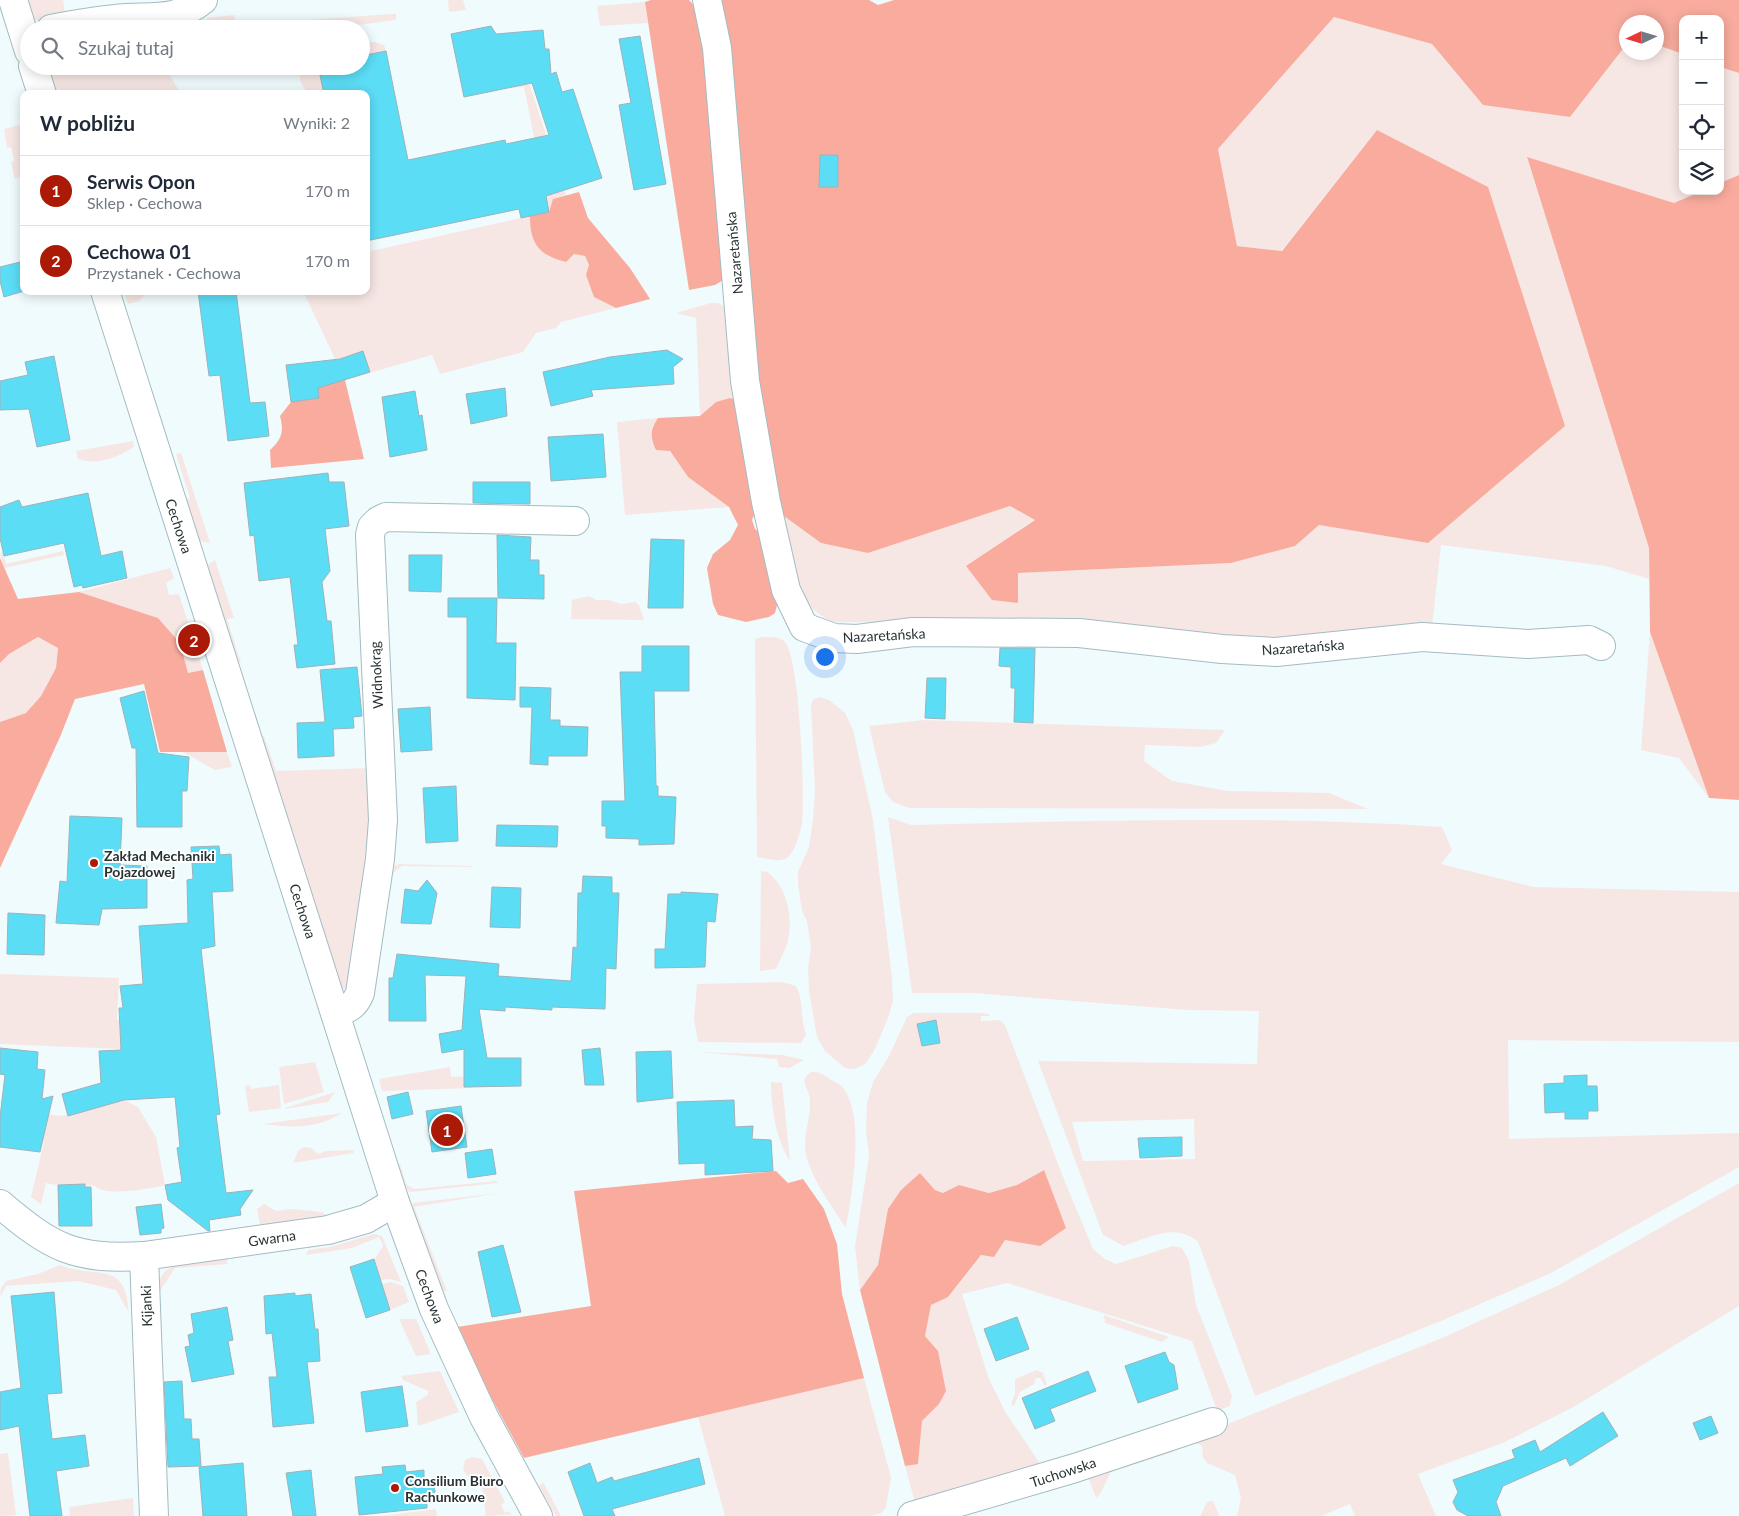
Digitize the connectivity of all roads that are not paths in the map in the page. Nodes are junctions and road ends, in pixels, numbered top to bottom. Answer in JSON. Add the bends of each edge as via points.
{"nodes":[{"id":1,"x":13,"y":0,"type":"edge"},
{"id":2,"x":203,"y":0,"type":"edge"},
{"id":3,"x":707,"y":0,"type":"edge"},
{"id":4,"x":20,"y":20,"type":"edge"},
{"id":5,"x":111,"y":20,"type":"edge"},
{"id":6,"x":36,"y":75,"type":"edge"},
{"id":7,"x":41,"y":90,"type":"edge"},
{"id":8,"x":106,"y":295,"type":"edge"},
{"id":9,"x":575,"y":521,"type":"dead end"},
{"id":10,"x":1601,"y":646,"type":"dead end"},
{"id":11,"x":335,"y":1013,"type":"junction"},
{"id":12,"x":395,"y":1202,"type":"junction"},
{"id":13,"x":0,"y":1204,"type":"edge"},
{"id":14,"x":144,"y":1256,"type":"junction"},
{"id":15,"x":1213,"y":1422,"type":"dead end"},
{"id":16,"x":154,"y":1516,"type":"edge"},
{"id":17,"x":538,"y":1516,"type":"edge"},
{"id":18,"x":912,"y":1516,"type":"edge"}],
"edges":[{"from":1,"to":4,"type":"street"},
{"from":2,"to":5,"type":"street","via":[[182,14]]},
{"from":3,"to":10,"type":"street","name":"Nazaretańska","via":[[717,48],[745,381],[766,502],[786,590],[804,627],[834,638],[858,639],[913,632],[1079,633],[1276,652],[1422,637],[1528,644],[1589,640]]},
{"from":6,"to":7,"type":"street"},
{"from":8,"to":11,"type":"street","name":"Cechowa"},
{"from":9,"to":11,"type":"street","name":"Widnokrąg","via":[[386,517],[372,527],[369,554],[382,838],[360,993],[351,1007]]},
{"from":11,"to":12,"type":"street","name":"Cechowa"},
{"from":12,"to":14,"type":"street","name":"Gwarna","via":[[366,1219],[328,1230]]},
{"from":12,"to":17,"type":"street","name":"Cechowa","via":[[434,1309],[484,1417]]},
{"from":13,"to":14,"type":"street","via":[[58,1247],[92,1255]]},
{"from":14,"to":16,"type":"street","name":"Kijanki"},
{"from":15,"to":18,"type":"street","name":"Tuchowska","via":[[1075,1468]]}]}
